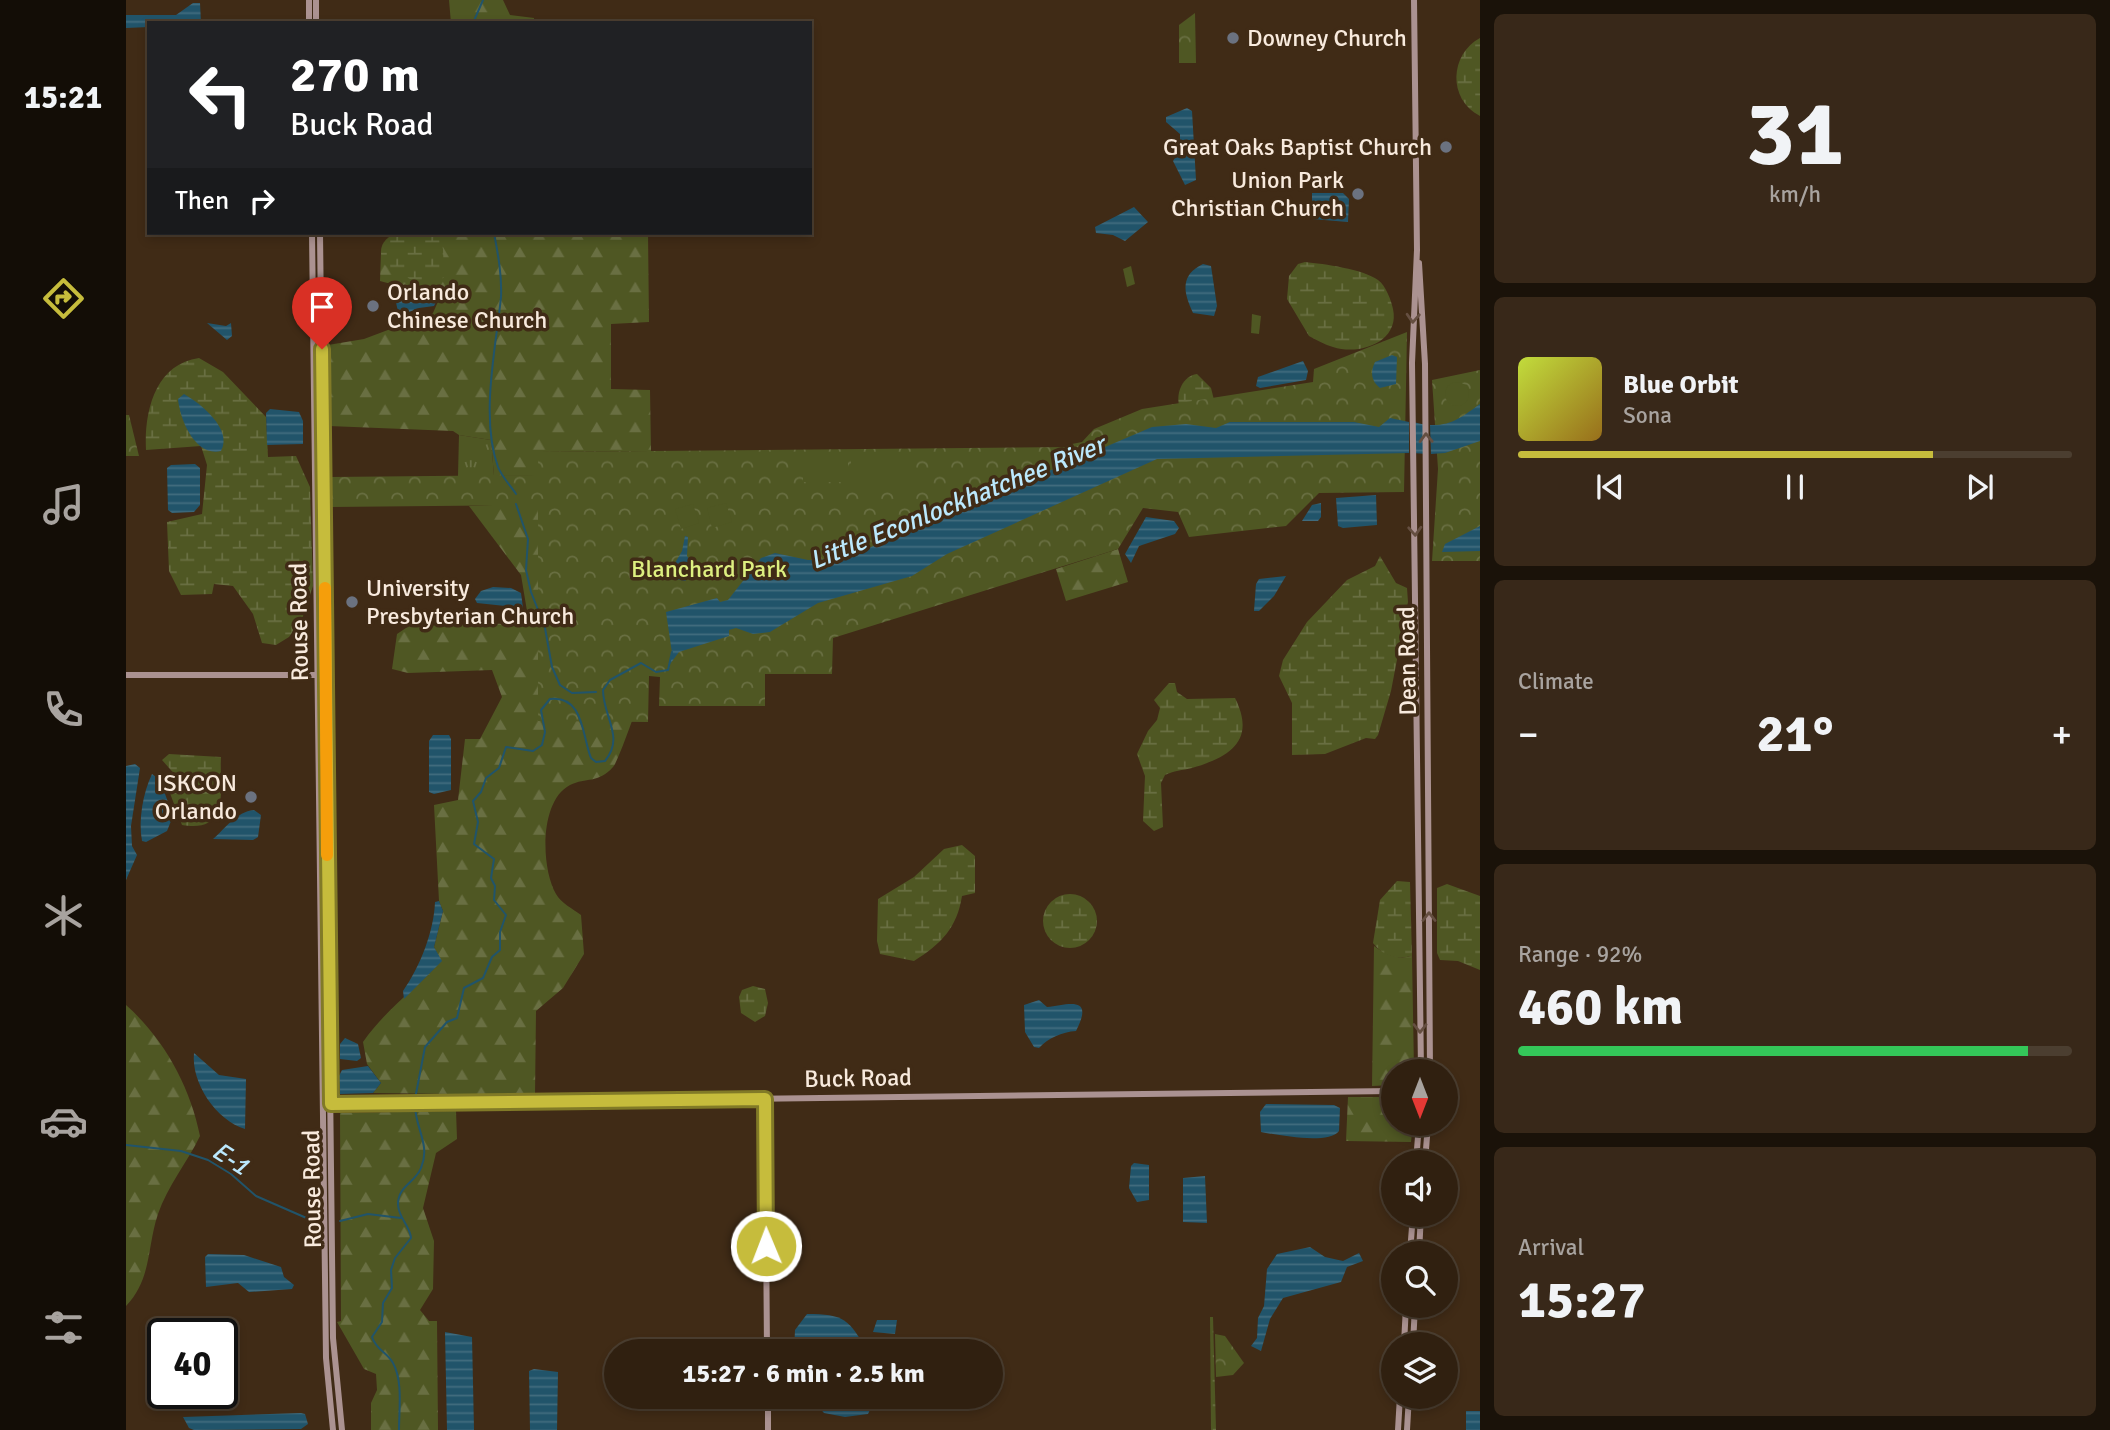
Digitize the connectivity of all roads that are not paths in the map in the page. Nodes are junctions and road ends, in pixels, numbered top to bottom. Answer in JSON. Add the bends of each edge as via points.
{"nodes":[{"id":1,"x":309,"y":0,"type":"edge"},
{"id":2,"x":316,"y":0,"type":"edge"},
{"id":3,"x":1414,"y":0,"type":"edge"},
{"id":4,"x":309,"y":21,"type":"edge"},
{"id":5,"x":316,"y":21,"type":"edge"},
{"id":6,"x":312,"y":235,"type":"edge"},
{"id":7,"x":320,"y":235,"type":"edge"},
{"id":8,"x":1418,"y":250,"type":"junction"},
{"id":9,"x":326,"y":672,"type":"junction"},
{"id":10,"x":126,"y":675,"type":"edge"},
{"id":11,"x":319,"y":676,"type":"junction"},
{"id":12,"x":1421,"y":1059,"type":"edge"},
{"id":13,"x":1430,"y":1059,"type":"edge"},
{"id":14,"x":1381,"y":1091,"type":"edge"},
{"id":15,"x":765,"y":1099,"type":"junction"},
{"id":16,"x":327,"y":1104,"type":"junction"},
{"id":17,"x":767,"y":1339,"type":"edge"},
{"id":18,"x":768,"y":1409,"type":"edge"},
{"id":19,"x":1399,"y":1409,"type":"edge"},
{"id":20,"x":1408,"y":1409,"type":"edge"},
{"id":21,"x":334,"y":1430,"type":"edge"},
{"id":22,"x":342,"y":1430,"type":"edge"},
{"id":23,"x":768,"y":1430,"type":"edge"},
{"id":24,"x":1398,"y":1430,"type":"edge"},
{"id":25,"x":1407,"y":1430,"type":"edge"}],
"edges":[{"from":1,"to":4,"type":"street"},
{"from":2,"to":5,"type":"street"},
{"from":3,"to":8,"type":"street","name":"Dean Road"},
{"from":6,"to":11,"type":"street","name":"Rouse Road"},
{"from":7,"to":9,"type":"street","name":"Rouse Road"},
{"from":8,"to":12,"type":"street","name":"Dean Road","one_way":true,"via":[[1413,463]]},
{"from":13,"to":8,"type":"street","name":"Dean Road","one_way":true,"via":[[1427,463]]},
{"from":9,"to":11,"type":"street"},
{"from":9,"to":16,"type":"street","name":"Rouse Road"},
{"from":10,"to":11,"type":"street"},
{"from":11,"to":16,"type":"street","name":"Rouse Road"},
{"from":14,"to":15,"type":"street","name":"Buck Road"},
{"from":15,"to":16,"type":"street","name":"Buck Road"},
{"from":15,"to":17,"type":"street"},
{"from":16,"to":21,"type":"street","name":"Rouse Road","via":[[326,1358]]},
{"from":16,"to":22,"type":"street","name":"Rouse Road","via":[[333,1338]]},
{"from":18,"to":23,"type":"street"},
{"from":19,"to":24,"type":"street"},
{"from":20,"to":25,"type":"street"}]}
